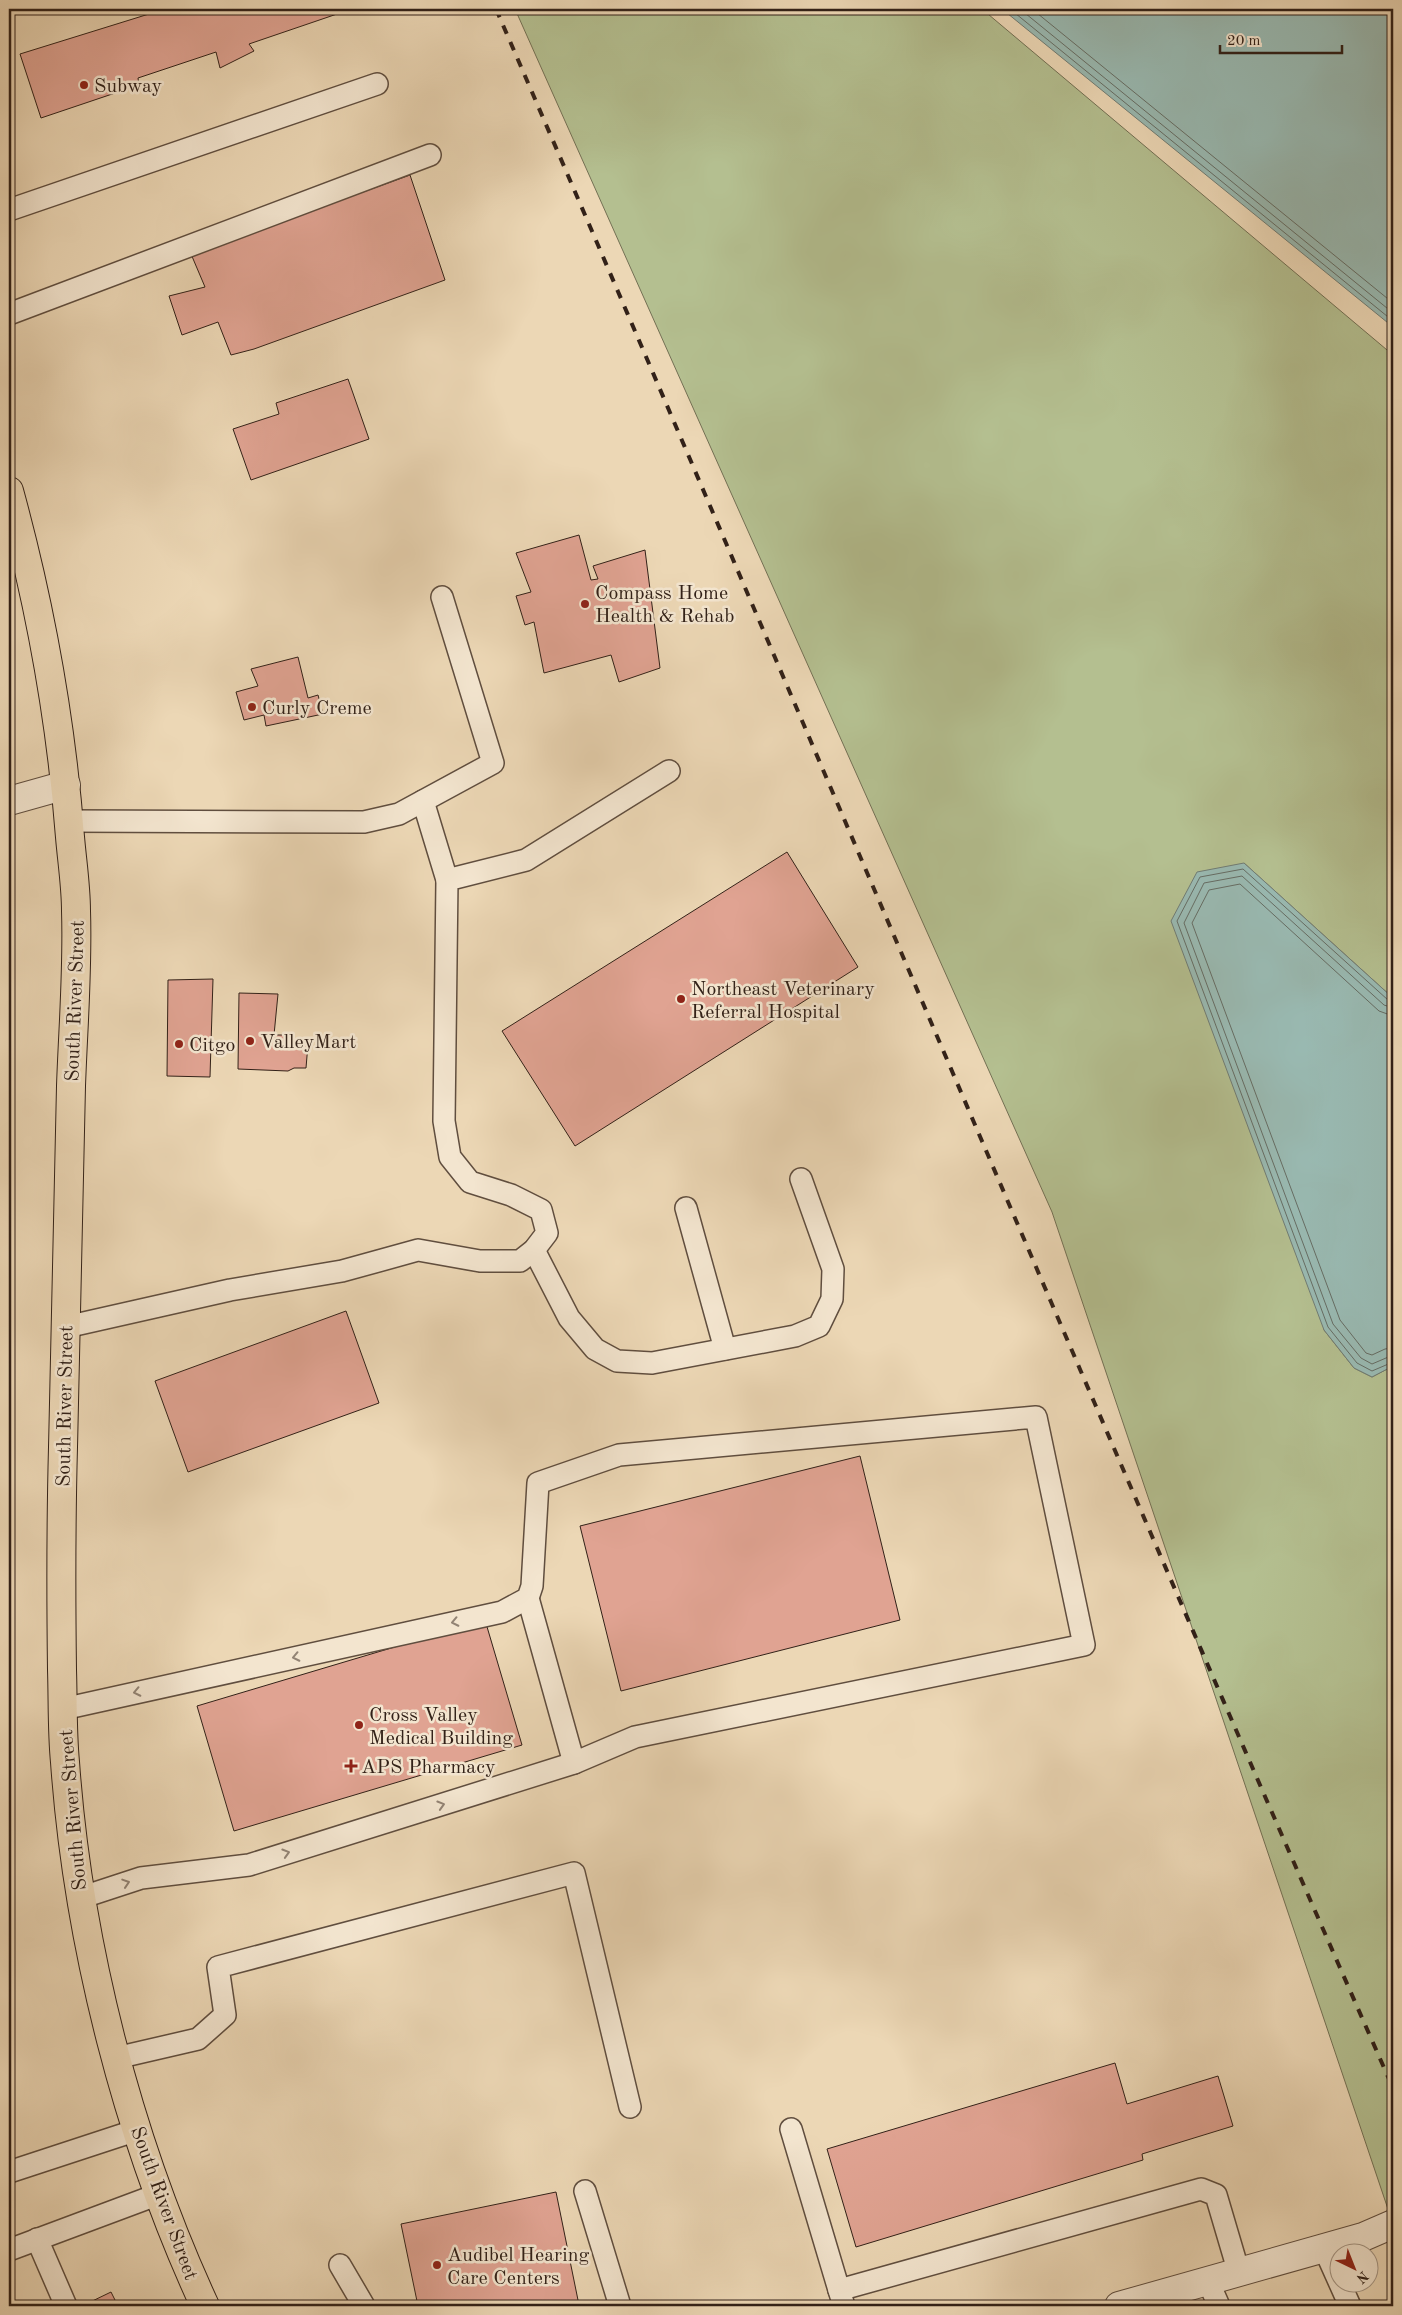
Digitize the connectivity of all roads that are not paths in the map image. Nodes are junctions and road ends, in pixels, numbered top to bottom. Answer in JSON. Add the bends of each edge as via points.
{"nodes":[{"id":1,"x":377,"y":84,"type":"dead end"},
{"id":2,"x":430,"y":155,"type":"dead end"},
{"id":3,"x":9,"y":210,"type":"edge"},
{"id":4,"x":9,"y":314,"type":"edge"},
{"id":5,"x":9,"y":491,"type":"edge"},
{"id":6,"x":442,"y":597,"type":"dead end"},
{"id":7,"x":669,"y":771,"type":"dead end"},
{"id":8,"x":66,"y":785,"type":"junction"},
{"id":9,"x":9,"y":801,"type":"edge"},
{"id":10,"x":423,"y":801,"type":"junction"},
{"id":11,"x":69,"y":821,"type":"junction"},
{"id":12,"x":447,"y":880,"type":"junction"},
{"id":13,"x":801,"y":1179,"type":"dead end"},
{"id":14,"x":686,"y":1208,"type":"dead end"},
{"id":15,"x":534,"y":1250,"type":"junction"},
{"id":16,"x":66,"y":1327,"type":"junction"},
{"id":17,"x":726,"y":1349,"type":"junction"},
{"id":18,"x":528,"y":1598,"type":"junction"},
{"id":19,"x":63,"y":1709,"type":"junction"},
{"id":20,"x":574,"y":1763,"type":"junction"},
{"id":21,"x":80,"y":1898,"type":"junction"},
{"id":22,"x":116,"y":2058,"type":"junction"},
{"id":23,"x":630,"y":2107,"type":"dead end"},
{"id":24,"x":791,"y":2129,"type":"dead end"},
{"id":25,"x":137,"y":2130,"type":"junction"},
{"id":26,"x":9,"y":2172,"type":"edge"},
{"id":27,"x":585,"y":2191,"type":"dead end"},
{"id":28,"x":159,"y":2194,"type":"junction"},
{"id":29,"x":1393,"y":2224,"type":"edge"},
{"id":30,"x":37,"y":2239,"type":"junction"},
{"id":31,"x":1324,"y":2248,"type":"junction"},
{"id":32,"x":9,"y":2250,"type":"edge"},
{"id":33,"x":340,"y":2265,"type":"dead end"},
{"id":34,"x":1239,"y":2273,"type":"junction"},
{"id":35,"x":1208,"y":2281,"type":"junction"},
{"id":36,"x":842,"y":2298,"type":"edge"},
{"id":37,"x":66,"y":2306,"type":"edge"},
{"id":38,"x":205,"y":2306,"type":"edge"},
{"id":39,"x":364,"y":2306,"type":"edge"},
{"id":40,"x":620,"y":2306,"type":"edge"},
{"id":41,"x":1118,"y":2306,"type":"edge"},
{"id":42,"x":1219,"y":2306,"type":"edge"},
{"id":43,"x":1350,"y":2306,"type":"edge"}],
"edges":[{"from":1,"to":3,"type":"lane"},
{"from":2,"to":4,"type":"lane"},
{"from":5,"to":8,"type":"main road","name":"South River Street","via":[[26,553],[53,693]]},
{"from":6,"to":10,"type":"lane","via":[[492,763]]},
{"from":7,"to":12,"type":"lane","via":[[526,860]]},
{"from":8,"to":9,"type":"street"},
{"from":8,"to":11,"type":"main road","name":"South River Street"},
{"from":10,"to":11,"type":"lane","via":[[399,814],[364,822]]},
{"from":10,"to":12,"type":"lane"},
{"from":11,"to":16,"type":"main road","name":"South River Street","via":[[76,910]]},
{"from":12,"to":15,"type":"lane","via":[[444,1121],[450,1157],[470,1182],[511,1195],[541,1210],[547,1233]]},
{"from":13,"to":17,"type":"lane","via":[[833,1269],[832,1299],[819,1326],[795,1336]]},
{"from":14,"to":17,"type":"lane"},
{"from":15,"to":16,"type":"lane","via":[[520,1261],[480,1260],[418,1250],[342,1271],[230,1290]]},
{"from":15,"to":17,"type":"lane","via":[[569,1318],[595,1349],[617,1361],[652,1362]]},
{"from":16,"to":19,"type":"main road","name":"South River Street","via":[[60,1568]]},
{"from":18,"to":19,"type":"lane","one_way":true,"via":[[502,1612]]},
{"from":18,"to":20,"type":"lane"},
{"from":18,"to":20,"type":"lane","via":[[532,1586],[538,1483],[619,1455],[1036,1417],[1084,1645],[635,1737]]},
{"from":19,"to":21,"type":"main road","name":"South River Street","via":[[64,1760]]},
{"from":21,"to":20,"type":"lane","one_way":true,"via":[[141,1878],[249,1864]]},
{"from":21,"to":22,"type":"main road","name":"South River Street"},
{"from":22,"to":23,"type":"lane","via":[[198,2039],[225,2015],[218,1967],[574,1873]]},
{"from":22,"to":25,"type":"main road","name":"South River Street"},
{"from":24,"to":36,"type":"lane"},
{"from":25,"to":26,"type":"lane"},
{"from":25,"to":28,"type":"main road","name":"South River Street"},
{"from":27,"to":40,"type":"lane"},
{"from":28,"to":30,"type":"lane"},
{"from":28,"to":38,"type":"main road","name":"South River Street"},
{"from":29,"to":31,"type":"street","via":[[1363,2238]]},
{"from":30,"to":32,"type":"lane"},
{"from":30,"to":37,"type":"lane"},
{"from":31,"to":34,"type":"street"},
{"from":31,"to":43,"type":"lane"},
{"from":33,"to":39,"type":"lane"},
{"from":34,"to":35,"type":"street"},
{"from":34,"to":36,"type":"lane","via":[[1216,2195],[1201,2189]]},
{"from":35,"to":41,"type":"street"},
{"from":35,"to":42,"type":"lane"}]}
